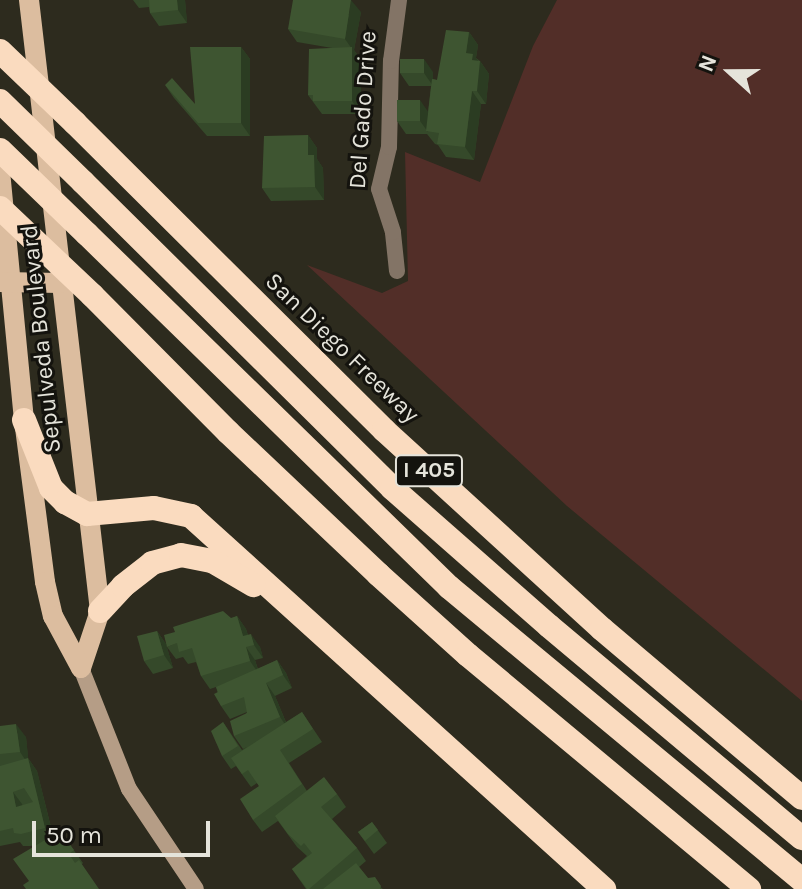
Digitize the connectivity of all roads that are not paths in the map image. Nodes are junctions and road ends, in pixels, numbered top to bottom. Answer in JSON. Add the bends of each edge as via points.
{"nodes":[{"id":1,"x":29,"y":0,"type":"edge"},
{"id":2,"x":399,"y":0,"type":"edge"},
{"id":3,"x":0,"y":51,"type":"edge"},
{"id":4,"x":0,"y":101,"type":"edge"},
{"id":5,"x":0,"y":150,"type":"edge"},
{"id":6,"x":0,"y":171,"type":"edge"},
{"id":7,"x":0,"y":208,"type":"edge"},
{"id":8,"x":397,"y":271,"type":"dead end"},
{"id":9,"x":6,"y":282,"type":"edge"},
{"id":10,"x":61,"y":283,"type":"junction"},
{"id":11,"x":24,"y":420,"type":"junction"},
{"id":12,"x":87,"y":514,"type":"junction"},
{"id":13,"x":283,"y":602,"type":"junction"},
{"id":14,"x":100,"y":611,"type":"junction"},
{"id":15,"x":81,"y":668,"type":"junction"},
{"id":16,"x":802,"y":798,"type":"edge"},
{"id":17,"x":802,"y":838,"type":"edge"},
{"id":18,"x":802,"y":880,"type":"edge"},
{"id":19,"x":196,"y":889,"type":"edge"},
{"id":20,"x":604,"y":889,"type":"edge"},
{"id":21,"x":749,"y":889,"type":"edge"}],
"edges":[{"from":1,"to":10,"type":"main road","name":"Sepulveda Boulevard"},
{"from":2,"to":8,"type":"street","name":"Del Gado Drive","via":[[389,147],[379,189],[393,232]]},
{"from":3,"to":16,"type":"highway","name":"San Diego Freeway","number":"I 405","bridge":true,"via":[[384,430],[602,629]]},
{"from":4,"to":17,"type":"highway","bridge":true,"via":[[392,488]]},
{"from":5,"to":18,"type":"highway","bridge":true,"via":[[449,587]]},
{"from":6,"to":9,"type":"main road","name":"Sepulveda Boulevard"},
{"from":7,"to":21,"type":"highway","bridge":true,"via":[[412,605]]},
{"from":9,"to":10,"type":"main road"},
{"from":9,"to":11,"type":"main road","name":"Sepulveda Boulevard"},
{"from":10,"to":12,"type":"main road","name":"Sepulveda Boulevard"},
{"from":11,"to":12,"type":"highway","via":[[51,488]]},
{"from":11,"to":15,"type":"main road","name":"Sepulveda Boulevard","via":[[45,582],[53,616]]},
{"from":12,"to":13,"type":"highway","via":[[154,508],[191,516]]},
{"from":12,"to":14,"type":"main road","name":"Sepulveda Boulevard"},
{"from":13,"to":14,"type":"highway","via":[[212,561],[181,555],[152,563]]},
{"from":13,"to":20,"type":"highway"},
{"from":14,"to":15,"type":"main road","name":"Sepulveda Boulevard"},
{"from":15,"to":19,"type":"main road","name":"Sepulveda Boulevard","via":[[129,789]]}]}
